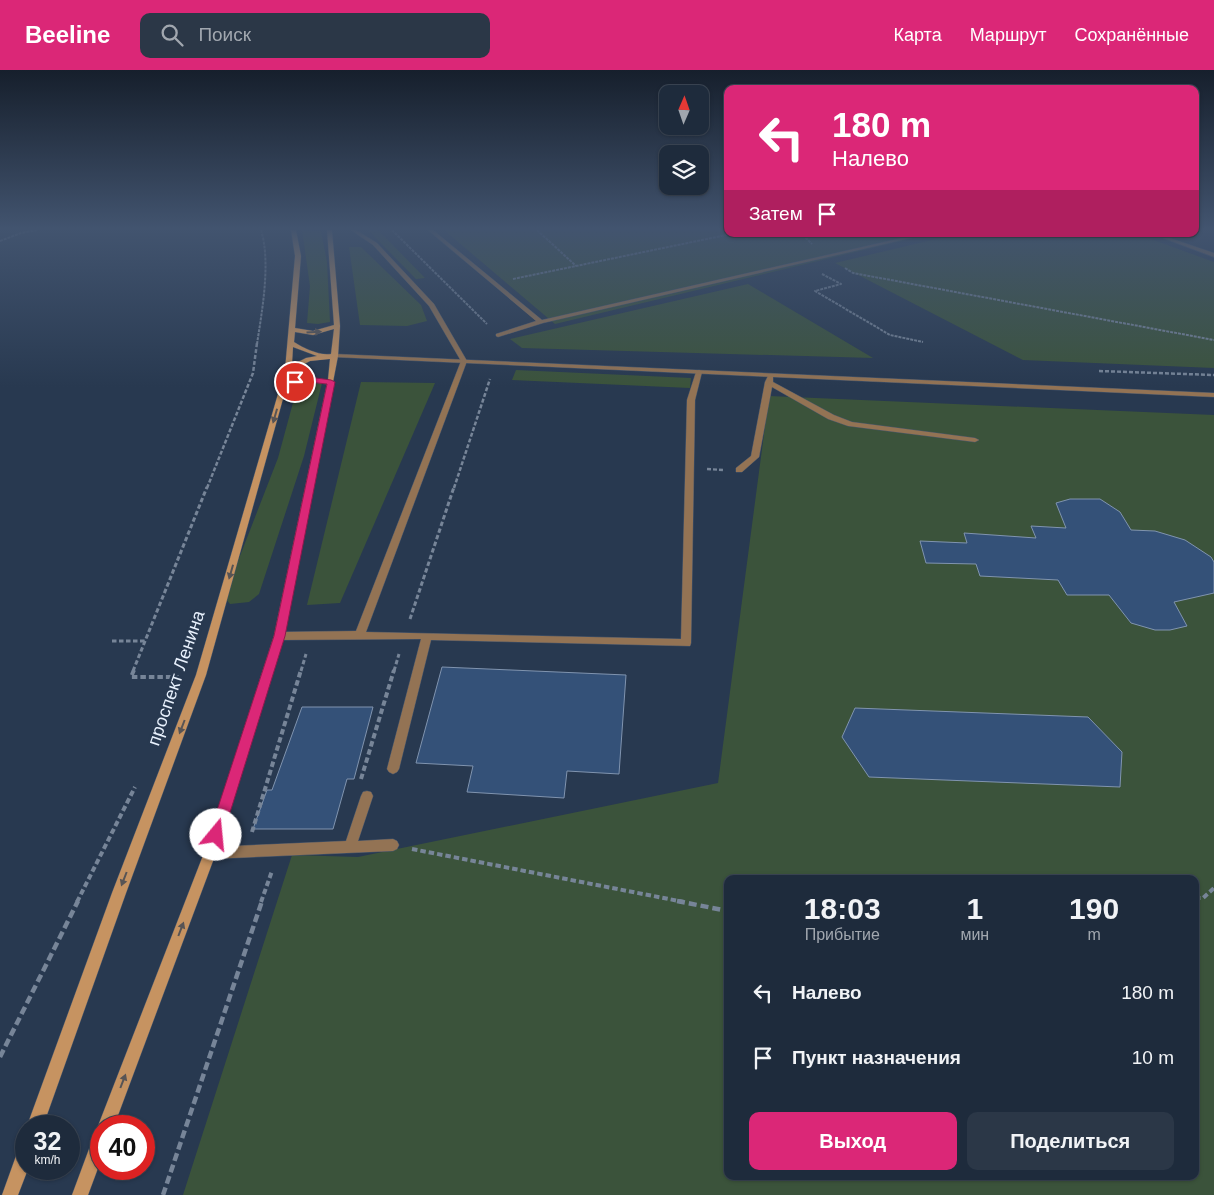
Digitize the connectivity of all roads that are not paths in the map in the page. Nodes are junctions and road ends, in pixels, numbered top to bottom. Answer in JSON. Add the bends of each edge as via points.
{"nodes":[{"id":1,"x":295,"y":282,"type":"edge"},
{"id":2,"x":333,"y":282,"type":"edge"},
{"id":3,"x":411,"y":282,"type":"edge"},
{"id":4,"x":494,"y":282,"type":"edge"},
{"id":5,"x":714,"y":282,"type":"edge"},
{"id":6,"x":541,"y":322,"type":"junction"},
{"id":7,"x":337,"y":326,"type":"junction"},
{"id":8,"x":291,"y":329,"type":"junction"},
{"id":9,"x":498,"y":335,"type":"road end"},
{"id":10,"x":291,"y":343,"type":"junction"},
{"id":11,"x":335,"y":356,"type":"junction"},
{"id":12,"x":464,"y":361,"type":"junction"},
{"id":13,"x":288,"y":370,"type":"junction"},
{"id":14,"x":699,"y":372,"type":"junction"},
{"id":15,"x":769,"y":379,"type":"junction"},
{"id":16,"x":331,"y":382,"type":"junction"},
{"id":17,"x":284,"y":387,"type":"junction"},
{"id":18,"x":1214,"y":395,"type":"edge"},
{"id":19,"x":975,"y":440,"type":"dead end"},
{"id":20,"x":739,"y":470,"type":"dead end"},
{"id":21,"x":360,"y":635,"type":"junction"},
{"id":22,"x":279,"y":636,"type":"junction"},
{"id":23,"x":427,"y":636,"type":"junction"},
{"id":24,"x":393,"y":769,"type":"dead end"},
{"id":25,"x":367,"y":796,"type":"dead end"},
{"id":26,"x":392,"y":845,"type":"road end"},
{"id":27,"x":350,"y":847,"type":"junction"},
{"id":28,"x":210,"y":853,"type":"junction"},
{"id":29,"x":39,"y":1115,"type":"edge"},
{"id":30,"x":110,"y":1115,"type":"edge"},
{"id":31,"x":90,"y":1168,"type":"edge"},
{"id":32,"x":15,"y":1180,"type":"edge"},
{"id":33,"x":10,"y":1195,"type":"edge"},
{"id":34,"x":80,"y":1195,"type":"edge"}],
"edges":[{"from":1,"to":8,"type":"street","name":"проспект Ленина"},
{"from":2,"to":7,"type":"street"},
{"from":3,"to":12,"type":"street","via":[[432,305]]},
{"from":4,"to":6,"type":"street"},
{"from":5,"to":6,"type":"street"},
{"from":6,"to":9,"type":"street"},
{"from":8,"to":7,"type":"street","one_way":true,"via":[[313,333]]},
{"from":7,"to":11,"type":"street"},
{"from":8,"to":10,"type":"street","name":"проспект Ленина"},
{"from":10,"to":11,"type":"street","via":[[309,352]]},
{"from":10,"to":13,"type":"street","name":"проспект Ленина"},
{"from":11,"to":12,"type":"street"},
{"from":11,"to":13,"type":"street","via":[[308,359]]},
{"from":11,"to":16,"type":"street"},
{"from":12,"to":14,"type":"street"},
{"from":12,"to":21,"type":"street"},
{"from":13,"to":17,"type":"street","name":"проспект Ленина"},
{"from":14,"to":15,"type":"street"},
{"from":14,"to":23,"type":"street","via":[[691,400],[686,643]]},
{"from":15,"to":18,"type":"street"},
{"from":15,"to":19,"type":"street","via":[[831,417],[851,424]]},
{"from":15,"to":20,"type":"street","via":[[755,457]]},
{"from":16,"to":17,"type":"street","via":[[308,380]]},
{"from":16,"to":22,"type":"street"},
{"from":17,"to":29,"type":"street","name":"проспект Ленина","one_way":true,"via":[[202,675]]},
{"from":21,"to":22,"type":"street"},
{"from":21,"to":23,"type":"street"},
{"from":22,"to":28,"type":"street"},
{"from":23,"to":24,"type":"street"},
{"from":25,"to":27,"type":"street"},
{"from":26,"to":27,"type":"street"},
{"from":27,"to":28,"type":"street"},
{"from":30,"to":28,"type":"street","one_way":true},
{"from":31,"to":34,"type":"street"},
{"from":32,"to":33,"type":"street"}]}
